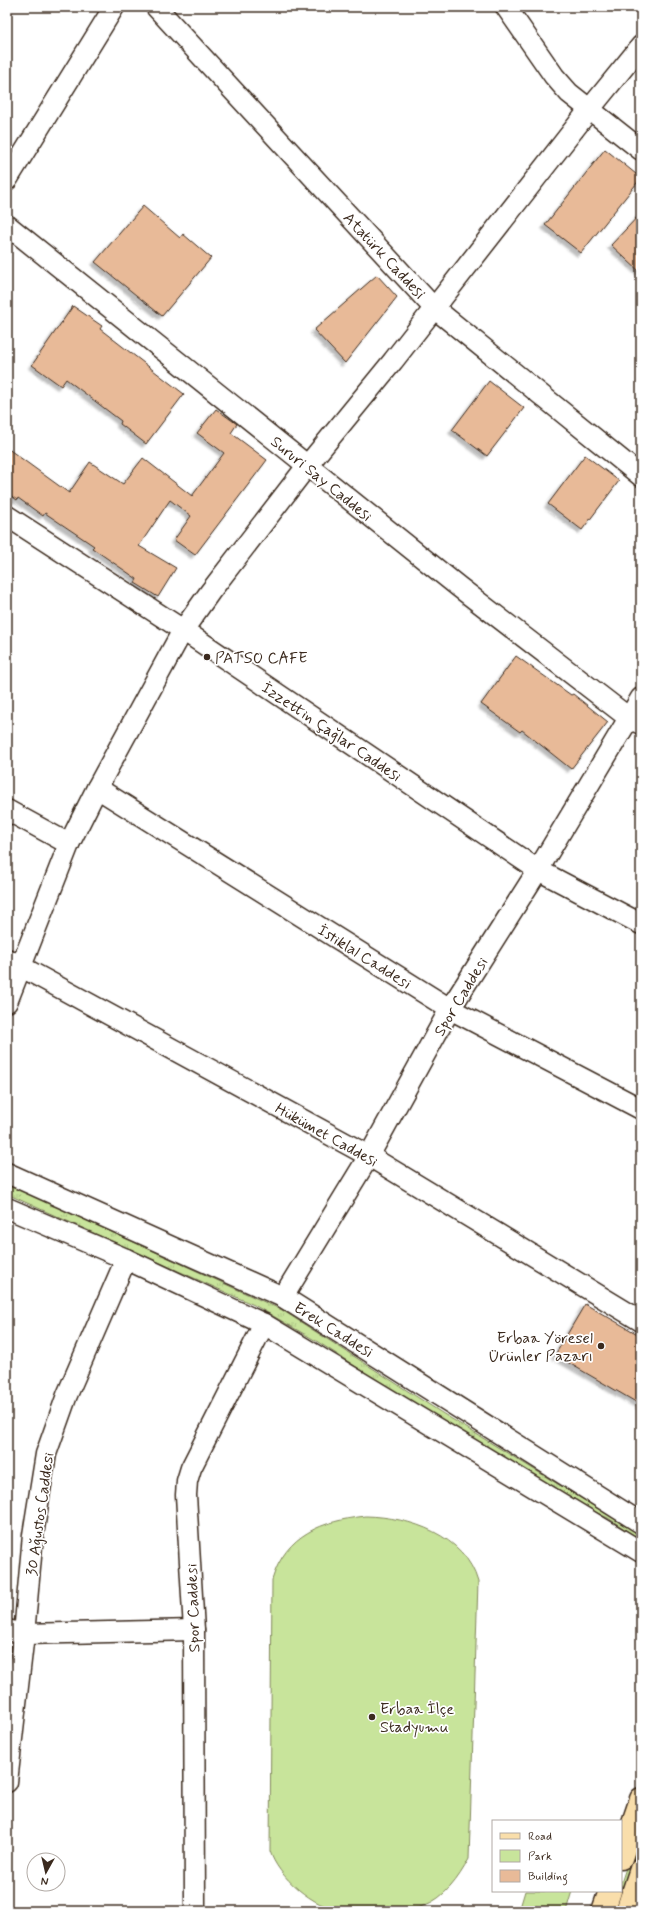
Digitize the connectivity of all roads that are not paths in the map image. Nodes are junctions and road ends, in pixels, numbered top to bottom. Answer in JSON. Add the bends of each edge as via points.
{"nodes":[{"id":1,"x":114,"y":7,"type":"edge"},
{"id":2,"x":156,"y":7,"type":"edge"},
{"id":3,"x":506,"y":7,"type":"edge"},
{"id":4,"x":641,"y":46,"type":"edge"},
{"id":5,"x":589,"y":110,"type":"junction"},
{"id":6,"x":641,"y":150,"type":"edge"},
{"id":7,"x":7,"y":180,"type":"edge"},
{"id":8,"x":7,"y":225,"type":"edge"},
{"id":9,"x":434,"y":308,"type":"junction"},
{"id":10,"x":307,"y":466,"type":"junction"},
{"id":11,"x":641,"y":476,"type":"edge"},
{"id":12,"x":7,"y":516,"type":"edge"},
{"id":13,"x":183,"y":630,"type":"junction"},
{"id":14,"x":641,"y":698,"type":"edge"},
{"id":15,"x":635,"y":721,"type":"edge"},
{"id":16,"x":97,"y":788,"type":"junction"},
{"id":17,"x":7,"y":810,"type":"edge"},
{"id":18,"x":69,"y":844,"type":"junction"},
{"id":19,"x":538,"y":870,"type":"junction"},
{"id":20,"x":641,"y":924,"type":"edge"},
{"id":21,"x":13,"y":962,"type":"edge"},
{"id":22,"x":7,"y":1002,"type":"edge"},
{"id":23,"x":450,"y":1009,"type":"junction"},
{"id":24,"x":641,"y":1109,"type":"edge"},
{"id":25,"x":369,"y":1156,"type":"junction"},
{"id":26,"x":7,"y":1173,"type":"edge"},
{"id":27,"x":7,"y":1208,"type":"edge"},
{"id":28,"x":126,"y":1259,"type":"junction"},
{"id":29,"x":283,"y":1297,"type":"junction"},
{"id":30,"x":641,"y":1321,"type":"edge"},
{"id":31,"x":264,"y":1324,"type":"junction"},
{"id":32,"x":641,"y":1523,"type":"edge"},
{"id":33,"x":641,"y":1552,"type":"edge"},
{"id":34,"x":194,"y":1630,"type":"junction"},
{"id":35,"x":16,"y":1632,"type":"edge"},
{"id":36,"x":7,"y":1782,"type":"edge"},
{"id":37,"x":641,"y":1799,"type":"edge"},
{"id":38,"x":622,"y":1855,"type":"edge"},
{"id":39,"x":641,"y":1869,"type":"edge"},
{"id":40,"x":610,"y":1892,"type":"edge"},
{"id":41,"x":195,"y":1911,"type":"edge"},
{"id":42,"x":603,"y":1911,"type":"edge"},
{"id":43,"x":626,"y":1911,"type":"edge"}],
"edges":[{"from":1,"to":7,"type":"street"},
{"from":2,"to":9,"type":"street","name":"Atatürk Caddesi"},
{"from":3,"to":5,"type":"street","via":[[554,76]]},
{"from":4,"to":5,"type":"street"},
{"from":5,"to":6,"type":"street"},
{"from":5,"to":9,"type":"street"},
{"from":8,"to":10,"type":"street","name":"Sururi Say Caddesi"},
{"from":9,"to":10,"type":"street"},
{"from":9,"to":11,"type":"street","name":"Atatürk Caddesi"},
{"from":10,"to":13,"type":"street"},
{"from":10,"to":15,"type":"street","name":"Sururi Say Caddesi","via":[[459,587]]},
{"from":12,"to":13,"type":"street","name":"İzzettin Çağlar Caddesi"},
{"from":13,"to":16,"type":"street"},
{"from":13,"to":19,"type":"street","name":"İzzettin Çağlar Caddesi"},
{"from":14,"to":15,"type":"street","name":"Spor Caddesi"},
{"from":15,"to":19,"type":"street","name":"Spor Caddesi"},
{"from":16,"to":18,"type":"street"},
{"from":16,"to":23,"type":"street","name":"İstiklal Caddesi"},
{"from":17,"to":18,"type":"street"},
{"from":18,"to":21,"type":"street"},
{"from":19,"to":20,"type":"street","name":"İzzettin Çağlar Caddesi"},
{"from":19,"to":23,"type":"street","name":"Spor Caddesi"},
{"from":21,"to":22,"type":"street"},
{"from":21,"to":25,"type":"street","name":"Hükümet Caddesi"},
{"from":23,"to":24,"type":"street","name":"İstiklal Caddesi"},
{"from":23,"to":25,"type":"street","name":"Spor Caddesi"},
{"from":25,"to":29,"type":"street","name":"Spor Caddesi"},
{"from":25,"to":30,"type":"street","name":"Hükümet Caddesi"},
{"from":26,"to":29,"type":"street","name":"Erek Caddesi"},
{"from":27,"to":28,"type":"street","name":"Erek Caddesi"},
{"from":28,"to":31,"type":"street","name":"Erek Caddesi"},
{"from":28,"to":35,"type":"street","name":"30 Ağustos Caddesi","via":[[67,1395],[46,1454]]},
{"from":29,"to":32,"type":"street","name":"Erek Caddesi"},
{"from":31,"to":33,"type":"street","name":"Erek Caddesi"},
{"from":31,"to":34,"type":"street","name":"Spor Caddesi","via":[[191,1468],[187,1481]]},
{"from":34,"to":35,"type":"street"},
{"from":34,"to":41,"type":"street","name":"Spor Caddesi"},
{"from":35,"to":36,"type":"street","name":"30 Ağustos Caddesi"},
{"from":37,"to":38,"type":"main road"},
{"from":39,"to":43,"type":"main road"},
{"from":40,"to":42,"type":"main road"}]}
